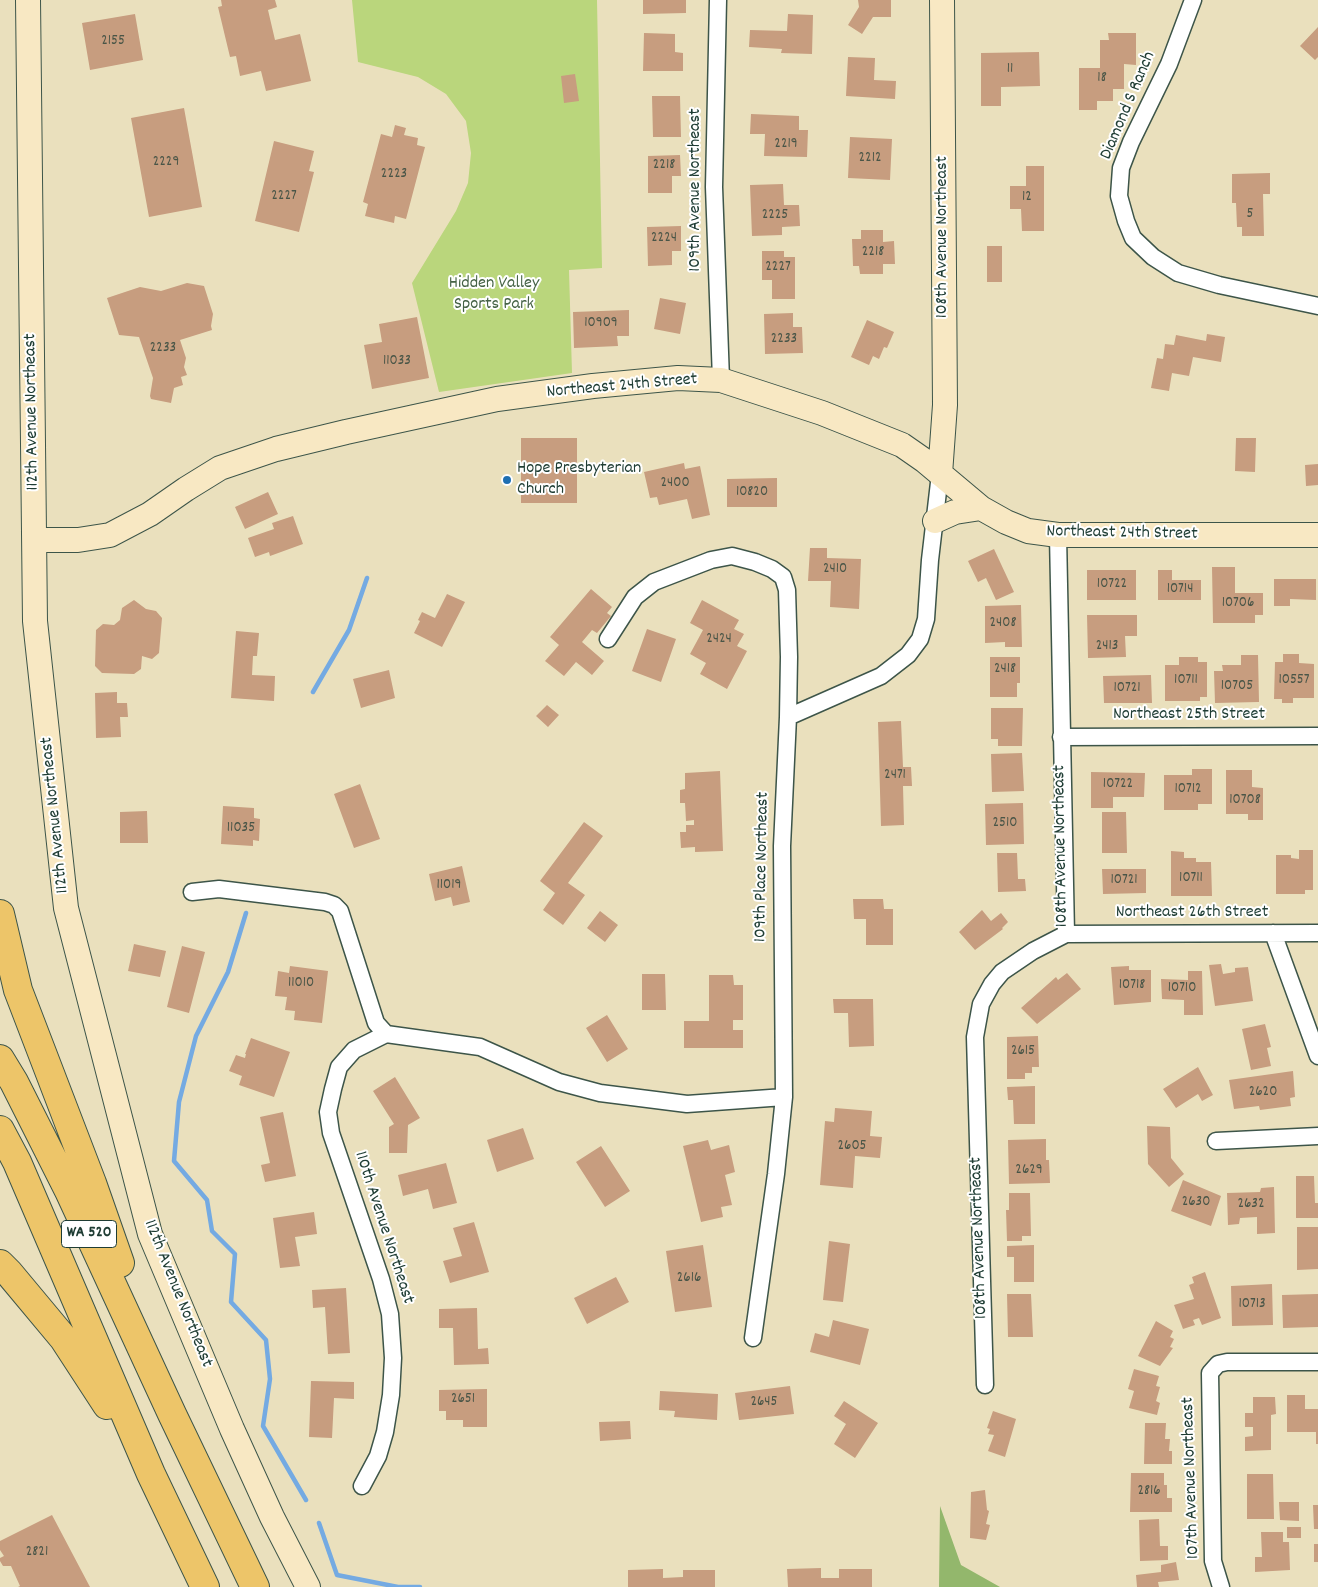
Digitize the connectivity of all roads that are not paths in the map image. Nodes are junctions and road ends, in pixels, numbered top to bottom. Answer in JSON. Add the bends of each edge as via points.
{"nodes":[{"id":1,"x":28,"y":0,"type":"edge"},
{"id":2,"x":718,"y":0,"type":"edge"},
{"id":3,"x":942,"y":0,"type":"edge"},
{"id":4,"x":1193,"y":0,"type":"edge"},
{"id":5,"x":1318,"y":306,"type":"edge"},
{"id":6,"x":721,"y":380,"type":"junction"},
{"id":7,"x":945,"y":405,"type":"junction"},
{"id":8,"x":902,"y":445,"type":"junction"},
{"id":9,"x":940,"y":474,"type":"junction"},
{"id":10,"x":981,"y":508,"type":"junction"},
{"id":11,"x":935,"y":521,"type":"junction"},
{"id":12,"x":1058,"y":535,"type":"junction"},
{"id":13,"x":1318,"y":535,"type":"edge"},
{"id":14,"x":35,"y":540,"type":"junction"},
{"id":15,"x":608,"y":639,"type":"dead end"},
{"id":16,"x":788,"y":717,"type":"junction"},
{"id":17,"x":1061,"y":736,"type":"junction"},
{"id":18,"x":1318,"y":736,"type":"edge"},
{"id":19,"x":192,"y":892,"type":"dead end"},
{"id":20,"x":0,"y":914,"type":"edge"},
{"id":21,"x":1318,"y":933,"type":"edge"},
{"id":22,"x":1066,"y":934,"type":"junction"},
{"id":23,"x":1273,"y":934,"type":"junction"},
{"id":24,"x":386,"y":1034,"type":"junction"},
{"id":25,"x":1318,"y":1056,"type":"edge"},
{"id":26,"x":0,"y":1059,"type":"edge"},
{"id":27,"x":784,"y":1097,"type":"junction"},
{"id":28,"x":0,"y":1130,"type":"edge"},
{"id":29,"x":1318,"y":1136,"type":"edge"},
{"id":30,"x":1216,"y":1141,"type":"dead end"},
{"id":31,"x":0,"y":1264,"type":"edge"},
{"id":32,"x":753,"y":1338,"type":"dead end"},
{"id":33,"x":1318,"y":1362,"type":"edge"},
{"id":34,"x":985,"y":1385,"type":"dead end"},
{"id":35,"x":172,"y":1414,"type":"junction"},
{"id":36,"x":151,"y":1474,"type":"junction"},
{"id":37,"x":362,"y":1486,"type":"dead end"},
{"id":38,"x":205,"y":1587,"type":"edge"},
{"id":39,"x":255,"y":1587,"type":"edge"},
{"id":40,"x":308,"y":1587,"type":"edge"},
{"id":41,"x":1221,"y":1587,"type":"edge"}],
"edges":[{"from":1,"to":14,"type":"main road","name":"112th Avenue Northeast"},
{"from":2,"to":6,"type":"street","name":"109th Avenue Northeast","via":[[714,187]]},
{"from":3,"to":7,"type":"main road","name":"108th Avenue Northeast"},
{"from":4,"to":5,"type":"street","name":"Diamond S Ranch","via":[[1169,64],[1121,168],[1119,196],[1126,222],[1133,238],[1153,257],[1178,273]]},
{"from":6,"to":8,"type":"main road","name":"Northeast 24th Street","via":[[822,413]]},
{"from":6,"to":14,"type":"main road","name":"Northeast 24th Street","via":[[678,378],[507,398],[346,432],[276,449],[220,468],[150,514],[110,535],[78,540]]},
{"from":7,"to":8,"type":"main road","via":[[927,433]]},
{"from":7,"to":9,"type":"main road","name":"108th Avenue Northeast"},
{"from":8,"to":9,"type":"main road","name":"Northeast 24th Street"},
{"from":9,"to":10,"type":"main road","name":"Northeast 24th Street"},
{"from":9,"to":11,"type":"street"},
{"from":10,"to":11,"type":"main road","via":[[955,512]]},
{"from":10,"to":12,"type":"main road","name":"Northeast 24th Street","via":[[1028,531]]},
{"from":11,"to":16,"type":"street","via":[[926,619],[920,638],[908,655],[881,676]]},
{"from":12,"to":13,"type":"main road","name":"Northeast 24th Street"},
{"from":12,"to":17,"type":"street","name":"108th Avenue Northeast"},
{"from":14,"to":40,"type":"main road","name":"112th Avenue Northeast","via":[[35,621],[66,908],[150,1234],[232,1429]]},
{"from":15,"to":16,"type":"street","via":[[635,597],[654,582],[711,560],[732,556],[772,569],[782,577],[787,590]]},
{"from":16,"to":27,"type":"street","name":"109th Place Northeast","via":[[782,846]]},
{"from":17,"to":18,"type":"street","name":"Northeast 25th Street"},
{"from":17,"to":22,"type":"street","name":"108th Avenue Northeast"},
{"from":19,"to":24,"type":"street","via":[[219,889],[334,905],[340,912],[376,1023]]},
{"from":20,"to":35,"type":"highway","via":[[18,990],[92,1184]]},
{"from":21,"to":23,"type":"street","name":"Northeast 26th Street"},
{"from":22,"to":23,"type":"street","name":"Northeast 26th Street"},
{"from":22,"to":34,"type":"street","name":"108th Avenue Northeast","via":[[1002,972],[981,1004],[976,1037]]},
{"from":23,"to":25,"type":"street"},
{"from":24,"to":27,"type":"street","via":[[480,1047],[559,1082],[600,1092],[687,1104]]},
{"from":24,"to":37,"type":"street","name":"110th Avenue Northeast","via":[[354,1050],[339,1067],[328,1112],[331,1133],[390,1314],[393,1358],[385,1432],[378,1456]]},
{"from":26,"to":35,"type":"highway","number":"WA 520","via":[[69,1190]]},
{"from":27,"to":32,"type":"street","name":"109th Place Northeast"},
{"from":28,"to":36,"type":"highway","number":"WA 520","via":[[17,1162]]},
{"from":29,"to":30,"type":"street"},
{"from":31,"to":36,"type":"highway","via":[[64,1339]]},
{"from":33,"to":41,"type":"street","name":"107th Avenue Northeast","via":[[1227,1362],[1218,1364],[1209,1378],[1213,1561]]},
{"from":35,"to":39,"type":"highway","number":"WA 520"},
{"from":36,"to":38,"type":"highway","number":"WA 520"}]}
